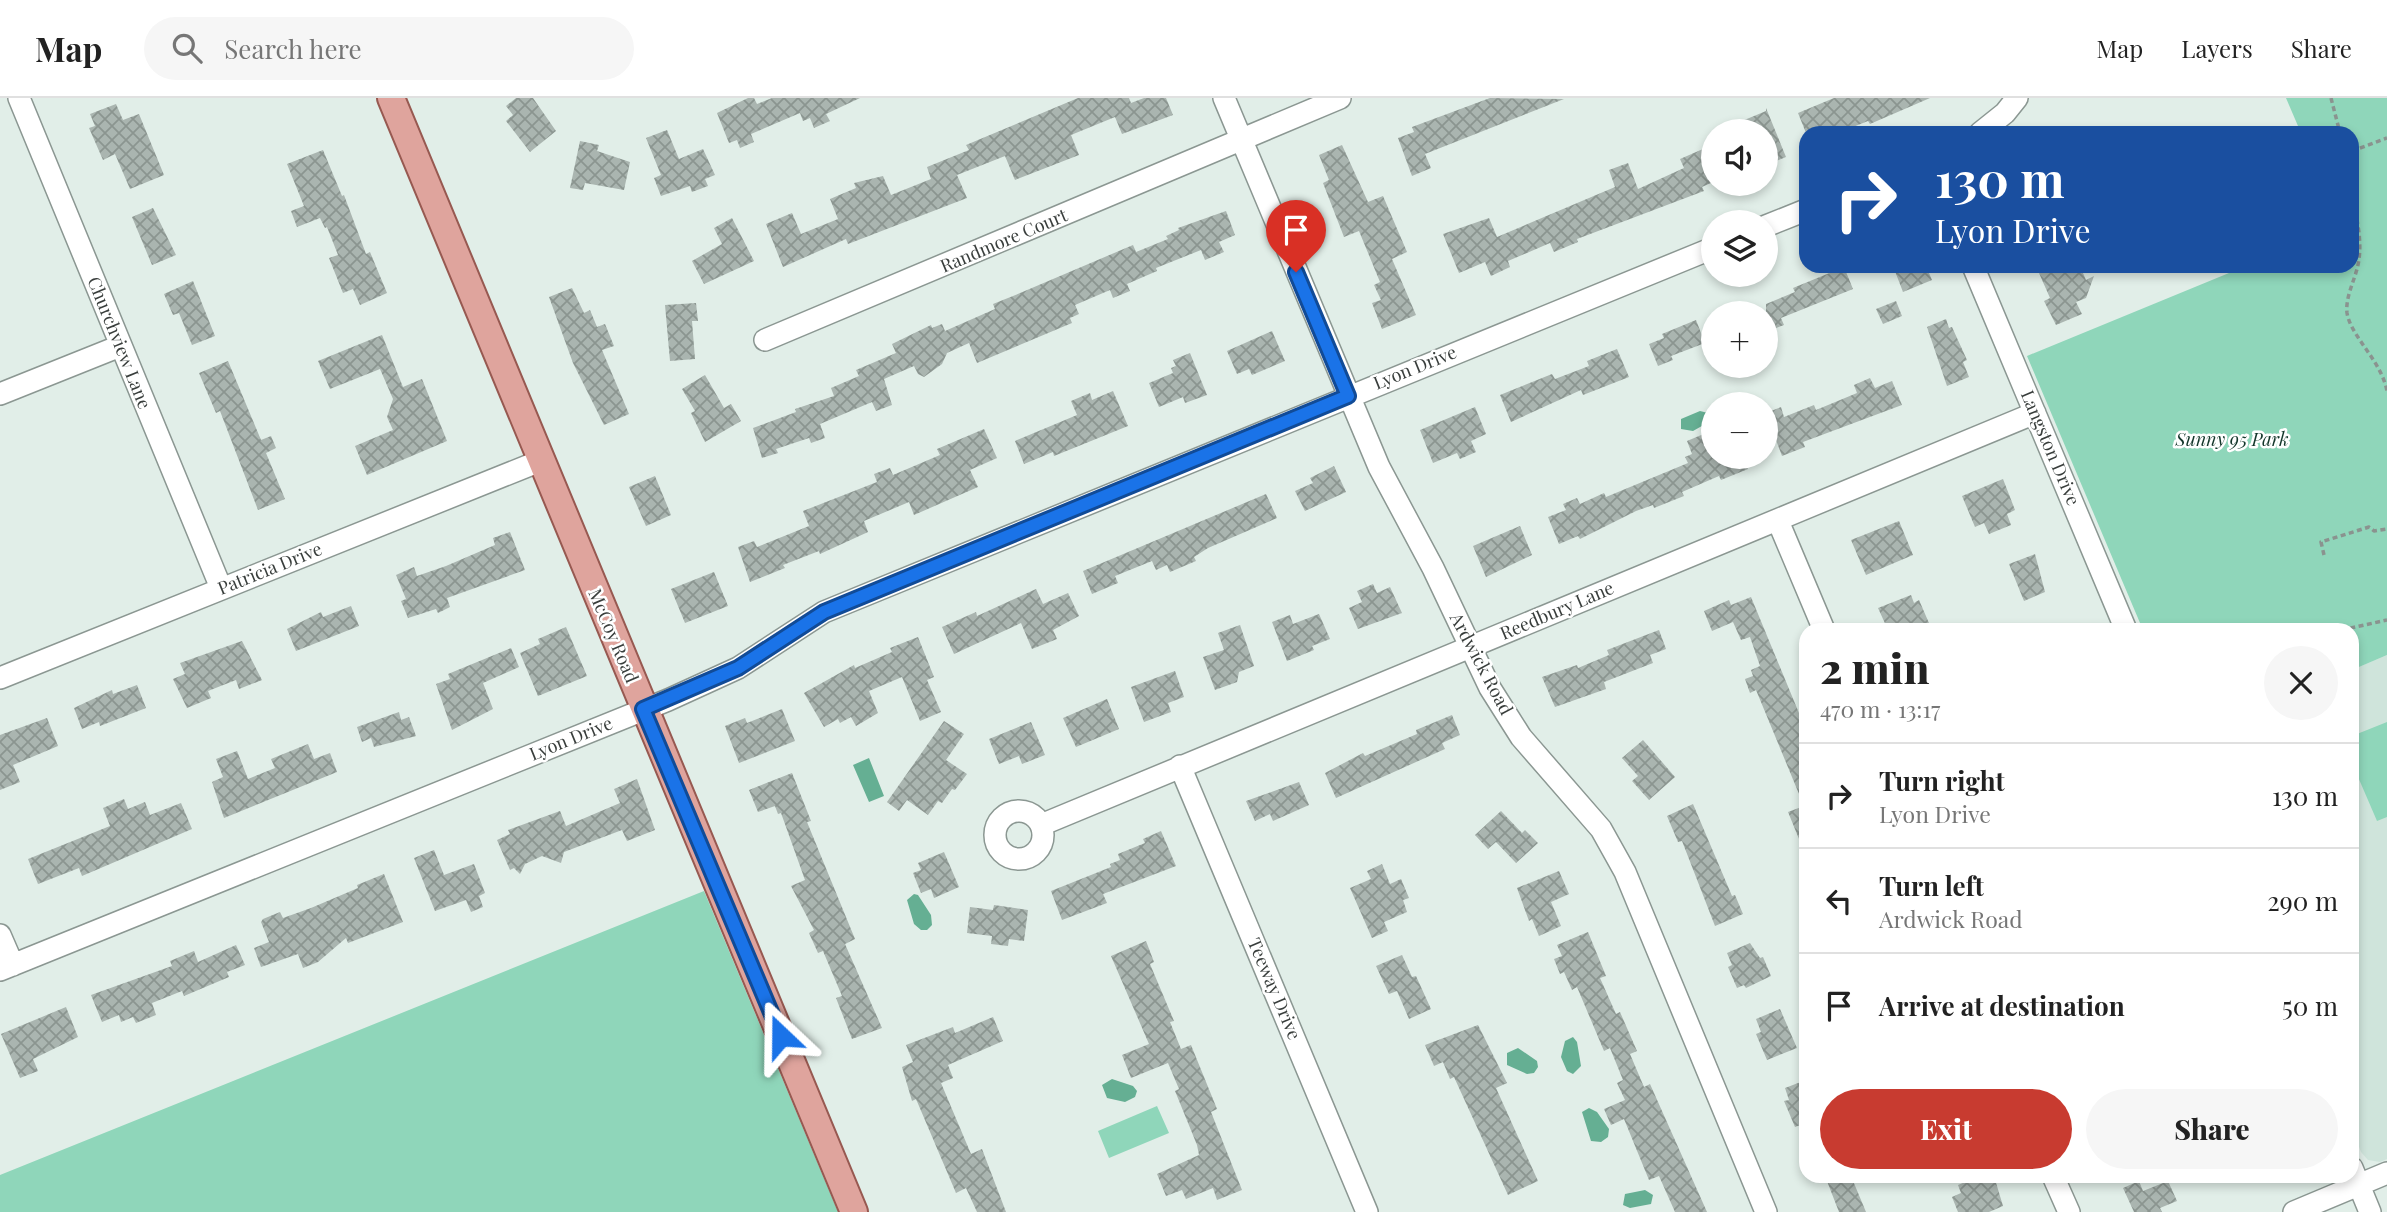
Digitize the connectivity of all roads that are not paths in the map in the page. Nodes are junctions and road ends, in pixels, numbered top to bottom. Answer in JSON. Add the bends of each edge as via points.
{"nodes":[{"id":1,"x":19,"y":98,"type":"edge"},
{"id":2,"x":391,"y":98,"type":"edge"},
{"id":3,"x":1224,"y":98,"type":"edge"},
{"id":4,"x":1340,"y":98,"type":"edge"},
{"id":5,"x":2017,"y":98,"type":"edge"},
{"id":6,"x":1989,"y":126,"type":"edge"},
{"id":7,"x":1241,"y":141,"type":"junction"},
{"id":8,"x":1799,"y":213,"type":"edge"},
{"id":9,"x":1778,"y":221,"type":"edge"},
{"id":10,"x":1701,"y":253,"type":"edge"},
{"id":11,"x":1976,"y":273,"type":"edge"},
{"id":12,"x":765,"y":340,"type":"dead end"},
{"id":13,"x":120,"y":346,"type":"junction"},
{"id":14,"x":0,"y":394,"type":"edge"},
{"id":15,"x":1348,"y":396,"type":"junction"},
{"id":16,"x":2035,"y":413,"type":"junction"},
{"id":17,"x":540,"y":461,"type":"junction"},
{"id":18,"x":1778,"y":521,"type":"junction"},
{"id":19,"x":221,"y":588,"type":"junction"},
{"id":20,"x":1821,"y":623,"type":"edge"},
{"id":21,"x":2123,"y":623,"type":"edge"},
{"id":22,"x":1471,"y":647,"type":"junction"},
{"id":23,"x":0,"y":678,"type":"edge"},
{"id":24,"x":643,"y":709,"type":"junction"},
{"id":25,"x":1180,"y":766,"type":"junction"},
{"id":26,"x":1041,"y":825,"type":"dead end"},
{"id":27,"x":0,"y":935,"type":"edge"},
{"id":28,"x":6,"y":967,"type":"edge"},
{"id":29,"x":2387,"y":1173,"type":"edge"},
{"id":30,"x":2359,"y":1176,"type":"edge"},
{"id":31,"x":2056,"y":1183,"type":"edge"},
{"id":32,"x":2344,"y":1183,"type":"edge"},
{"id":33,"x":2359,"y":1183,"type":"edge"},
{"id":34,"x":854,"y":1212,"type":"edge"},
{"id":35,"x":1367,"y":1212,"type":"edge"},
{"id":36,"x":1766,"y":1212,"type":"edge"},
{"id":37,"x":2069,"y":1212,"type":"edge"},
{"id":38,"x":2294,"y":1212,"type":"edge"},
{"id":39,"x":2371,"y":1212,"type":"edge"}],
"edges":[{"from":1,"to":13,"type":"street","name":"Churchview Lane"},
{"from":2,"to":17,"type":"main road","name":"McCoy Road"},
{"from":3,"to":7,"type":"street","name":"Ardwick Road"},
{"from":4,"to":7,"type":"street","name":"Randmore Court"},
{"from":5,"to":6,"type":"street"},
{"from":7,"to":12,"type":"street","name":"Randmore Court"},
{"from":7,"to":15,"type":"street","name":"Ardwick Road"},
{"from":8,"to":9,"type":"street"},
{"from":10,"to":15,"type":"street","name":"Lyon Drive"},
{"from":11,"to":16,"type":"street","name":"Langston Drive"},
{"from":13,"to":14,"type":"street"},
{"from":13,"to":19,"type":"street","name":"Churchview Lane"},
{"from":15,"to":22,"type":"street","name":"Ardwick Road"},
{"from":15,"to":24,"type":"street","name":"Lyon Drive","via":[[824,612],[738,668]]},
{"from":16,"to":18,"type":"street","name":"Reedbury Lane"},
{"from":16,"to":21,"type":"street","name":"Langston Drive"},
{"from":17,"to":19,"type":"street","name":"Patricia Drive"},
{"from":17,"to":24,"type":"main road","name":"McCoy Road"},
{"from":18,"to":20,"type":"street"},
{"from":18,"to":22,"type":"street","name":"Reedbury Lane"},
{"from":19,"to":23,"type":"street","name":"Patricia Drive"},
{"from":22,"to":25,"type":"street","name":"Reedbury Lane"},
{"from":22,"to":36,"type":"street","name":"Ardwick Road","via":[[1521,737],[1611,843]]},
{"from":24,"to":28,"type":"street","name":"Lyon Drive"},
{"from":24,"to":34,"type":"main road","name":"McCoy Road"},
{"from":25,"to":26,"type":"street","name":"Reedbury Lane"},
{"from":25,"to":35,"type":"street","name":"Teeway Drive"},
{"from":27,"to":28,"type":"street"},
{"from":29,"to":30,"type":"street"},
{"from":31,"to":37,"type":"street"},
{"from":32,"to":38,"type":"street"},
{"from":33,"to":39,"type":"street"}]}
